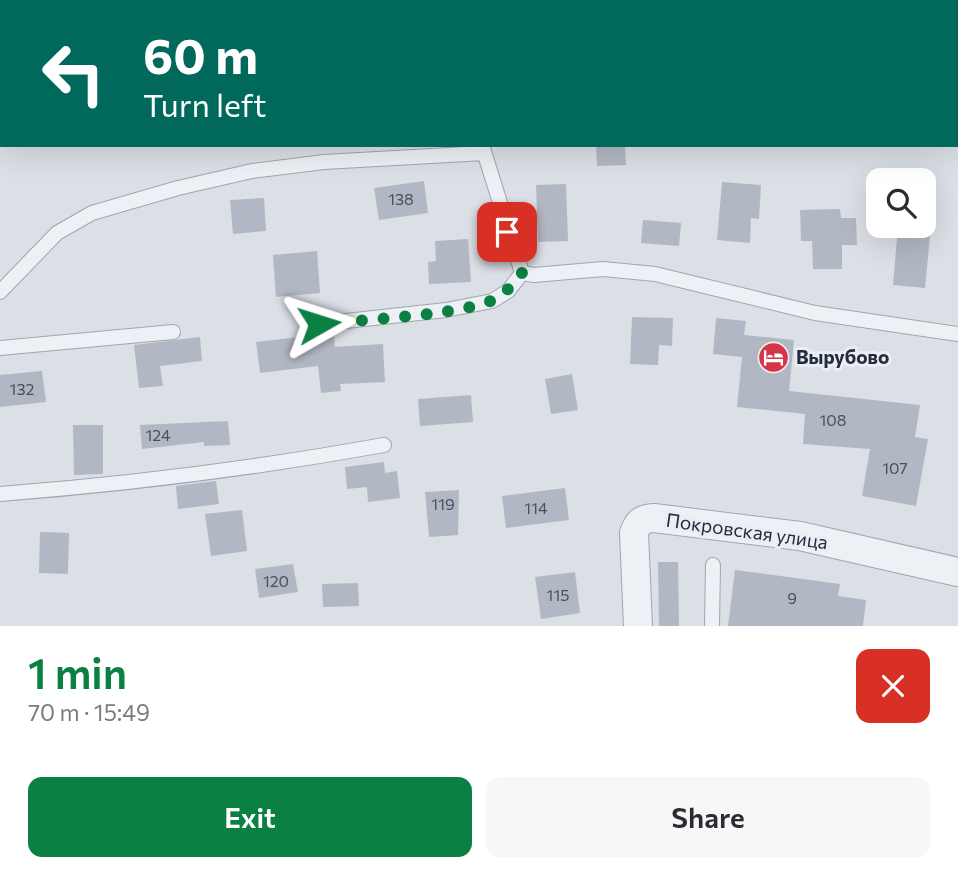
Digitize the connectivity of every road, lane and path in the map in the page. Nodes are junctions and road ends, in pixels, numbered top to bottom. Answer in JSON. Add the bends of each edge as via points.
{"nodes":[{"id":1,"x":483,"y":149,"type":"edge"},
{"id":2,"x":522,"y":273,"type":"junction"},
{"id":3,"x":0,"y":292,"type":"edge"},
{"id":4,"x":319,"y":324,"type":"dead end"},
{"id":5,"x":173,"y":332,"type":"dead end"},
{"id":6,"x":958,"y":334,"type":"edge"},
{"id":7,"x":0,"y":348,"type":"edge"},
{"id":8,"x":384,"y":445,"type":"dead end"},
{"id":9,"x":0,"y":494,"type":"edge"},
{"id":10,"x":713,"y":565,"type":"dead end"},
{"id":11,"x":958,"y":572,"type":"edge"},
{"id":12,"x":638,"y":626,"type":"edge"},
{"id":13,"x":712,"y":626,"type":"edge"}],
"edges":[{"from":1,"to":2,"type":"lane"},
{"from":1,"to":3,"type":"lane","via":[[253,171],[92,213],[57,233]]},
{"from":2,"to":4,"type":"lane","via":[[508,291],[492,301]]},
{"from":2,"to":6,"type":"lane","via":[[603,269],[655,274],[815,313]]},
{"from":5,"to":7,"type":"lane"},
{"from":8,"to":9,"type":"lane","via":[[82,488]]},
{"from":10,"to":13,"type":"lane"},
{"from":11,"to":12,"type":"street","name":"Покровская улица","via":[[800,536],[643,519],[634,533]]}]}
